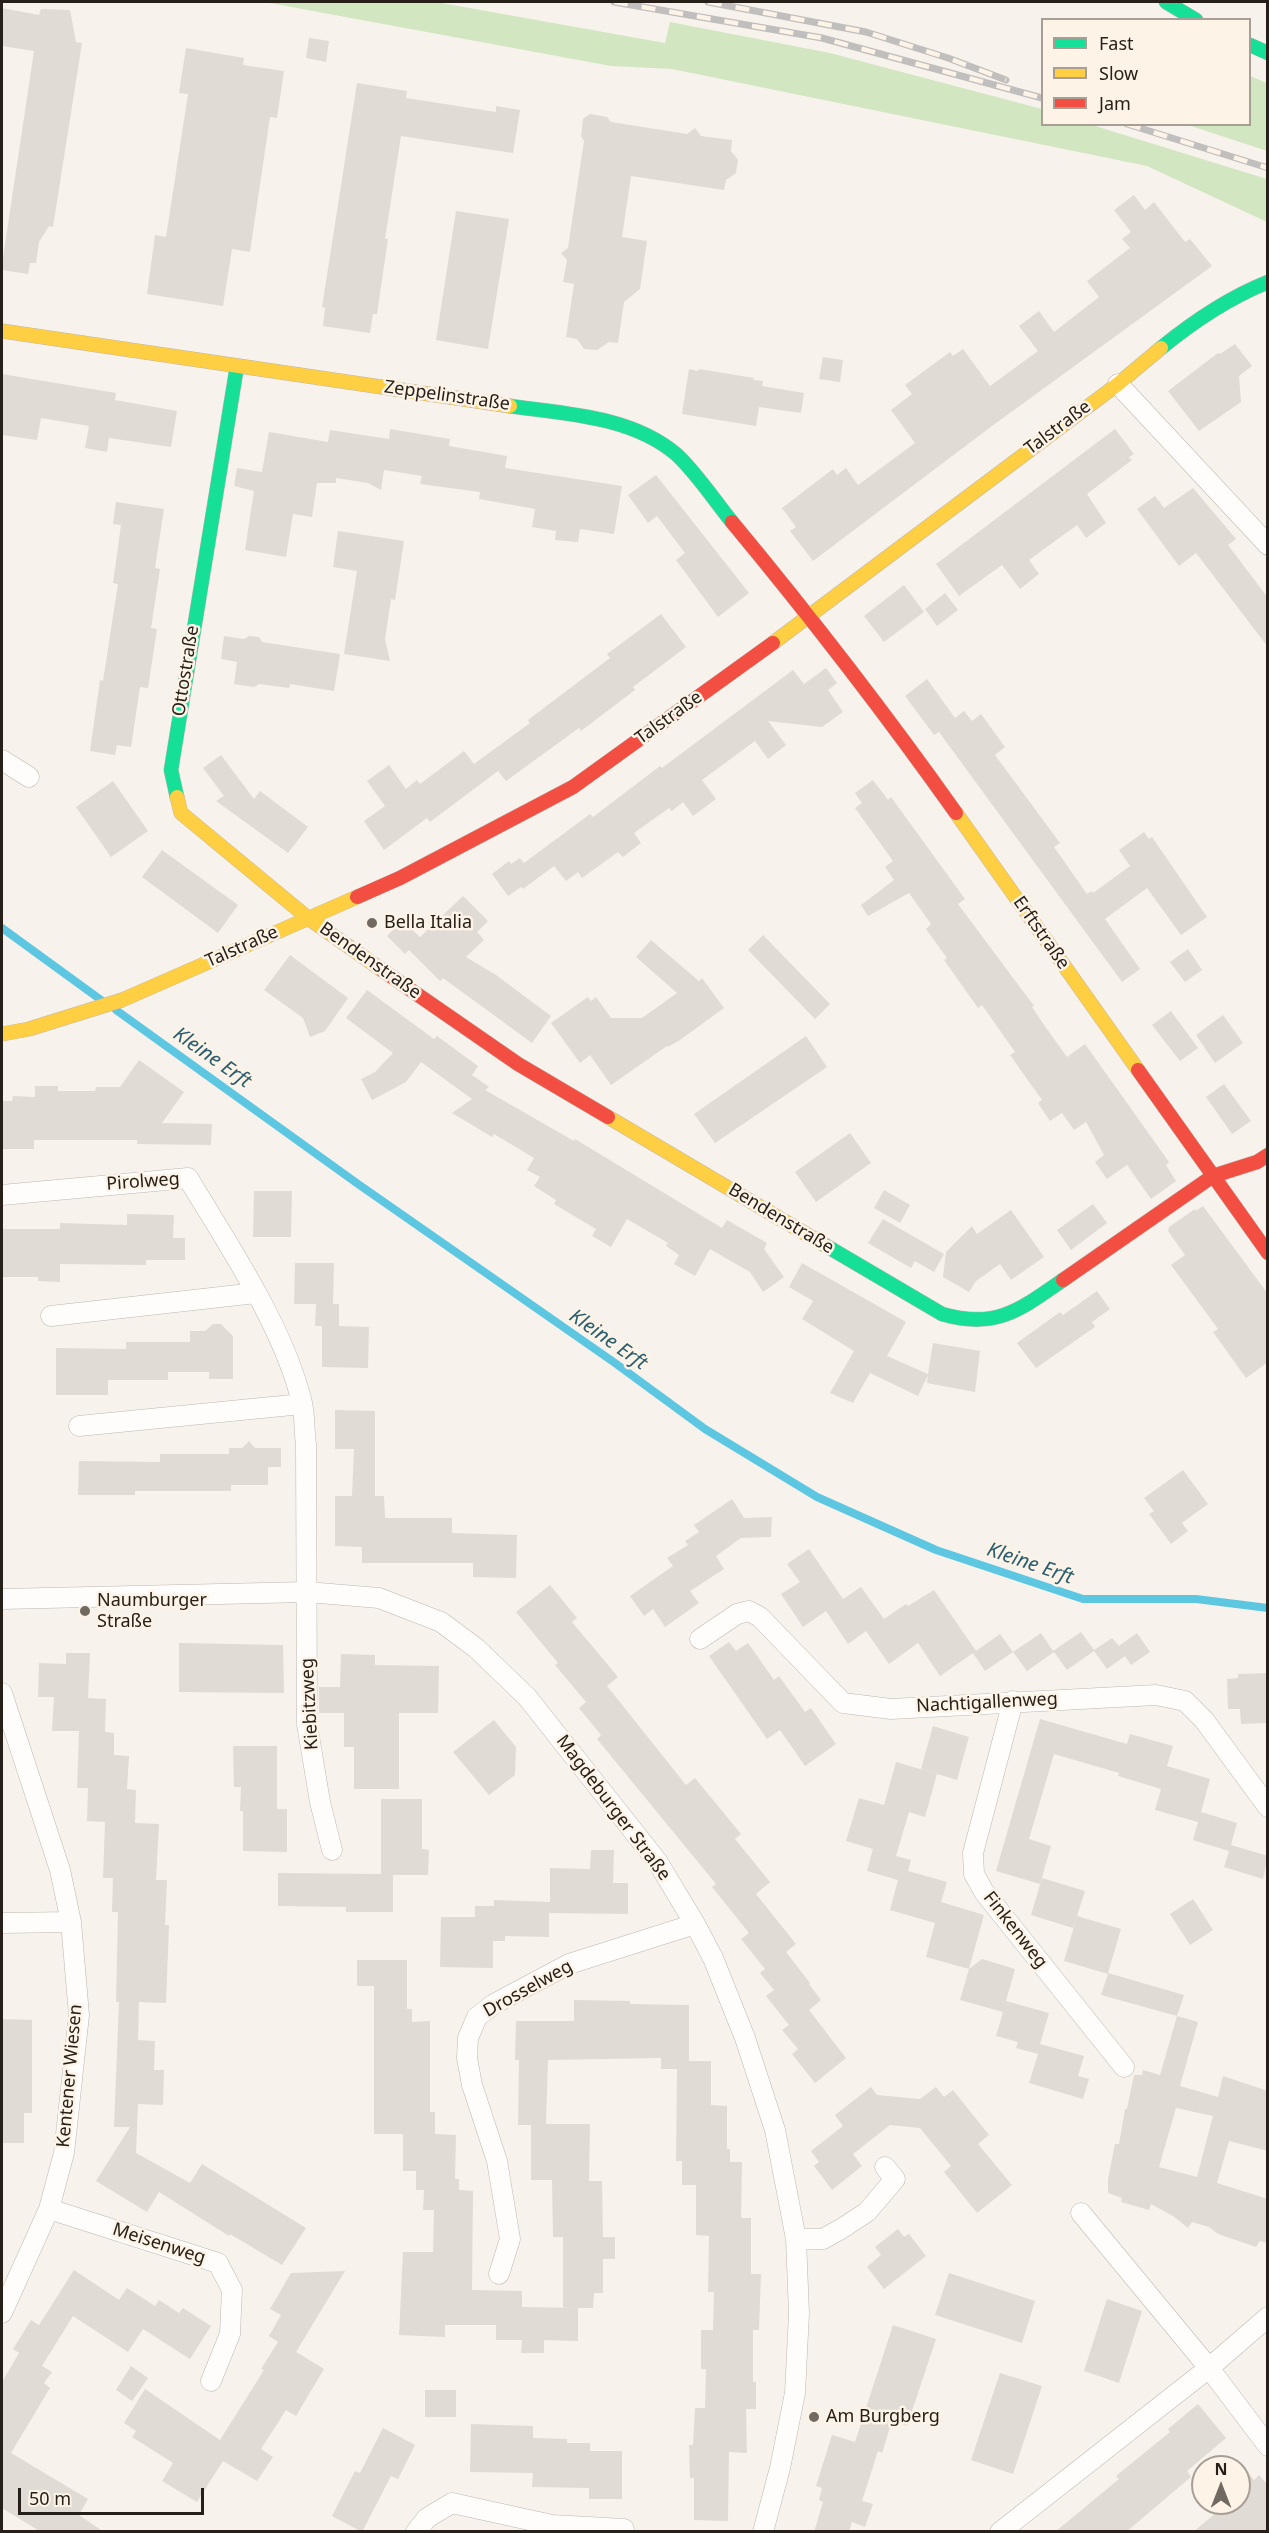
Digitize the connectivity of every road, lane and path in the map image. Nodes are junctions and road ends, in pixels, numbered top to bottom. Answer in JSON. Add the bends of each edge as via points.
{"nodes":[{"id":1,"x":1166,"y":2,"type":"edge"},
{"id":2,"x":1193,"y":18,"type":"edge"},
{"id":3,"x":1251,"y":45,"type":"edge"},
{"id":4,"x":1268,"y":53,"type":"edge"},
{"id":5,"x":1268,"y":282,"type":"edge"},
{"id":6,"x":2,"y":331,"type":"edge"},
{"id":7,"x":237,"y":366,"type":"junction"},
{"id":8,"x":1118,"y":384,"type":"junction"},
{"id":9,"x":1268,"y":545,"type":"edge"},
{"id":10,"x":810,"y":616,"type":"junction"},
{"id":11,"x":2,"y":759,"type":"edge"},
{"id":12,"x":29,"y":777,"type":"dead end"},
{"id":13,"x":308,"y":918,"type":"junction"},
{"id":14,"x":2,"y":1034,"type":"edge"},
{"id":15,"x":1268,"y":1155,"type":"edge"},
{"id":16,"x":1213,"y":1176,"type":"junction"},
{"id":17,"x":2,"y":1196,"type":"edge"},
{"id":18,"x":1268,"y":1253,"type":"edge"},
{"id":19,"x":256,"y":1293,"type":"junction"},
{"id":20,"x":51,"y":1316,"type":"dead end"},
{"id":21,"x":302,"y":1404,"type":"junction"},
{"id":22,"x":79,"y":1426,"type":"dead end"},
{"id":23,"x":307,"y":1592,"type":"junction"},
{"id":24,"x":2,"y":1599,"type":"edge"},
{"id":25,"x":700,"y":1639,"type":"dead end"},
{"id":26,"x":2,"y":1693,"type":"edge"},
{"id":27,"x":1013,"y":1701,"type":"junction"},
{"id":28,"x":1268,"y":1807,"type":"edge"},
{"id":29,"x":332,"y":1850,"type":"dead end"},
{"id":30,"x":71,"y":1922,"type":"junction"},
{"id":31,"x":2,"y":1923,"type":"edge"},
{"id":32,"x":695,"y":1924,"type":"junction"},
{"id":33,"x":1124,"y":2067,"type":"dead end"},
{"id":34,"x":885,"y":2167,"type":"dead end"},
{"id":35,"x":49,"y":2209,"type":"junction"},
{"id":36,"x":1081,"y":2213,"type":"dead end"},
{"id":37,"x":796,"y":2239,"type":"junction"},
{"id":38,"x":500,"y":2274,"type":"dead end"},
{"id":39,"x":2,"y":2313,"type":"edge"},
{"id":40,"x":1268,"y":2317,"type":"edge"},
{"id":41,"x":1209,"y":2368,"type":"junction"},
{"id":42,"x":211,"y":2381,"type":"dead end"},
{"id":43,"x":1268,"y":2446,"type":"edge"},
{"id":44,"x":624,"y":2529,"type":"dead end"},
{"id":45,"x":416,"y":2532,"type":"edge"},
{"id":46,"x":763,"y":2532,"type":"edge"},
{"id":47,"x":1000,"y":2532,"type":"edge"}],
"edges":[{"from":1,"to":2,"type":"street"},
{"from":3,"to":4,"type":"street"},
{"from":5,"to":8,"type":"street","name":"Talstraße","via":[[1239,294],[1187,327]]},
{"from":6,"to":7,"type":"street","name":"Zeppelinstraße"},
{"from":7,"to":10,"type":"street","name":"Zeppelinstraße","via":[[605,420],[631,428],[677,455]]},
{"from":7,"to":13,"type":"street","name":"Ottostraße","via":[[171,770],[181,813]]},
{"from":8,"to":9,"type":"street"},
{"from":8,"to":10,"type":"street","name":"Talstraße"},
{"from":10,"to":13,"type":"street","name":"Talstraße","via":[[573,787],[400,878]]},
{"from":10,"to":16,"type":"street","name":"Erftstraße","via":[[899,732]]},
{"from":11,"to":12,"type":"street"},
{"from":13,"to":14,"type":"street","name":"Talstraße","via":[[122,1000]]},
{"from":13,"to":16,"type":"street","name":"Bendenstraße","via":[[518,1064],[942,1314],[966,1321],[998,1319],[1021,1309]]},
{"from":15,"to":16,"type":"street","name":"Bendenstraße"},
{"from":16,"to":18,"type":"street","name":"Erftstraße"},
{"from":17,"to":19,"type":"street","name":"Pirolweg","via":[[188,1178]]},
{"from":19,"to":20,"type":"street"},
{"from":19,"to":21,"type":"street","name":"Pirolweg","via":[[284,1349]]},
{"from":21,"to":22,"type":"street"},
{"from":21,"to":23,"type":"street","name":"Pirolweg"},
{"from":23,"to":24,"type":"street","name":"Magdeburger Straße"},
{"from":23,"to":29,"type":"street","name":"Kiebitzweg","via":[[307,1724]]},
{"from":23,"to":32,"type":"street","name":"Magdeburger Straße","via":[[379,1598],[441,1622],[476,1648],[527,1697],[657,1862]]},
{"from":25,"to":27,"type":"street","name":"Nachtigallenweg","via":[[737,1614],[749,1611],[760,1617],[843,1703],[891,1709]]},
{"from":26,"to":30,"type":"street","name":"Kentener Wiesen","via":[[60,1870]]},
{"from":27,"to":28,"type":"street","name":"Nachtigallenweg","via":[[1156,1695],[1185,1701],[1204,1720]]},
{"from":27,"to":33,"type":"street","name":"Finkenweg","via":[[973,1853],[974,1874],[984,1892]]},
{"from":30,"to":31,"type":"street"},
{"from":30,"to":35,"type":"street","name":"Kentener Wiesen","via":[[79,2015],[64,2153]]},
{"from":32,"to":37,"type":"street","name":"Magdeburger Straße","via":[[713,1958],[775,2130]]},
{"from":32,"to":38,"type":"street","name":"Drosselweg","via":[[569,1965],[477,2017],[468,2038],[467,2058],[496,2161],[510,2239]]},
{"from":34,"to":37,"type":"street","via":[[895,2179],[867,2212],[824,2239]]},
{"from":35,"to":39,"type":"street","name":"Kentener Wiesen"},
{"from":35,"to":42,"type":"street","name":"Meisenweg","via":[[218,2263],[232,2290],[231,2334]]},
{"from":36,"to":41,"type":"street"},
{"from":37,"to":46,"type":"street","name":"Magdeburger Straße","via":[[799,2313],[795,2393]]},
{"from":40,"to":41,"type":"street"},
{"from":41,"to":43,"type":"street"},
{"from":41,"to":47,"type":"street"},
{"from":44,"to":45,"type":"street","via":[[552,2525],[452,2503],[427,2518]]}]}
